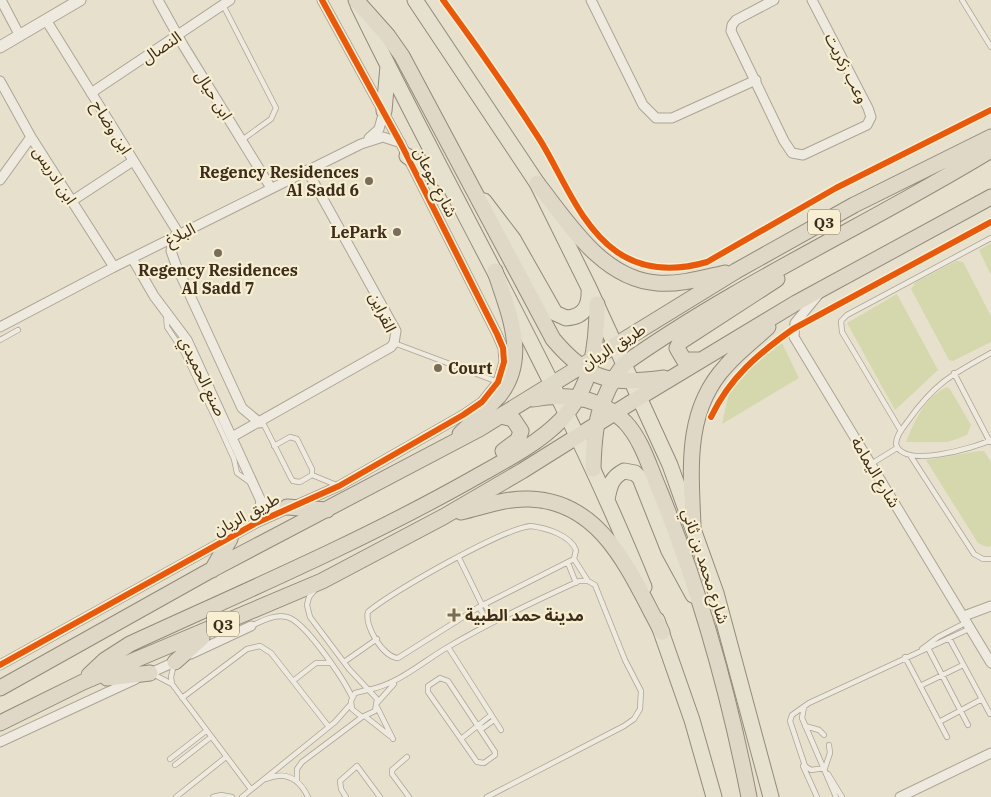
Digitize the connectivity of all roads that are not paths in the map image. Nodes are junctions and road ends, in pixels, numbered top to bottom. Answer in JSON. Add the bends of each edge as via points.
{"nodes":[{"id":1,"x":1,"y":0,"type":"edge"},
{"id":2,"x":80,"y":0,"type":"edge"},
{"id":3,"x":158,"y":0,"type":"edge"},
{"id":4,"x":322,"y":0,"type":"edge"},
{"id":5,"x":356,"y":0,"type":"edge"},
{"id":6,"x":415,"y":0,"type":"edge"},
{"id":7,"x":591,"y":0,"type":"edge"},
{"id":8,"x":774,"y":0,"type":"edge"},
{"id":9,"x":812,"y":0,"type":"edge"},
{"id":10,"x":962,"y":0,"type":"edge"},
{"id":11,"x":226,"y":2,"type":"edge"},
{"id":12,"x":64,"y":4,"type":"edge"},
{"id":13,"x":46,"y":20,"type":"junction"},
{"id":14,"x":177,"y":35,"type":"junction"},
{"id":15,"x":20,"y":36,"type":"junction"},
{"id":16,"x":991,"y":47,"type":"edge"},
{"id":17,"x":0,"y":48,"type":"edge"},
{"id":18,"x":388,"y":66,"type":"junction"},
{"id":19,"x":756,"y":80,"type":"junction"},
{"id":20,"x":0,"y":81,"type":"edge"},
{"id":21,"x":91,"y":93,"type":"junction"},
{"id":22,"x":384,"y":111,"type":"junction"},
{"id":23,"x":31,"y":137,"type":"junction"},
{"id":24,"x":991,"y":137,"type":"edge"},
{"id":25,"x":242,"y":140,"type":"junction"},
{"id":26,"x":361,"y":144,"type":"junction"},
{"id":27,"x":404,"y":150,"type":"junction"},
{"id":28,"x":991,"y":150,"type":"edge"},
{"id":29,"x":133,"y":161,"type":"junction"},
{"id":30,"x":307,"y":170,"type":"junction"},
{"id":31,"x":0,"y":180,"type":"edge"},
{"id":32,"x":468,"y":180,"type":"junction"},
{"id":33,"x":448,"y":182,"type":"junction"},
{"id":34,"x":537,"y":183,"type":"junction"},
{"id":35,"x":272,"y":188,"type":"junction"},
{"id":36,"x":991,"y":197,"type":"edge"},
{"id":37,"x":72,"y":201,"type":"junction"},
{"id":38,"x":991,"y":204,"type":"edge"},
{"id":39,"x":938,"y":225,"type":"junction"},
{"id":40,"x":177,"y":236,"type":"junction"},
{"id":41,"x":991,"y":238,"type":"edge"},
{"id":42,"x":829,"y":241,"type":"junction"},
{"id":43,"x":132,"y":258,"type":"junction"},
{"id":44,"x":114,"y":267,"type":"junction"},
{"id":45,"x":495,"y":271,"type":"junction"},
{"id":46,"x":736,"y":271,"type":"junction"},
{"id":47,"x":827,"y":285,"type":"junction"},
{"id":48,"x":590,"y":288,"type":"junction"},
{"id":49,"x":796,"y":303,"type":"junction"},
{"id":50,"x":597,"y":304,"type":"junction"},
{"id":51,"x":166,"y":313,"type":"junction"},
{"id":52,"x":0,"y":327,"type":"edge"},
{"id":53,"x":18,"y":330,"type":"dead end"},
{"id":54,"x":0,"y":340,"type":"edge"},
{"id":55,"x":394,"y":343,"type":"junction"},
{"id":56,"x":614,"y":344,"type":"junction"},
{"id":57,"x":991,"y":354,"type":"edge"},
{"id":58,"x":700,"y":360,"type":"junction"},
{"id":59,"x":624,"y":364,"type":"junction"},
{"id":60,"x":588,"y":366,"type":"junction"},
{"id":61,"x":954,"y":373,"type":"junction"},
{"id":62,"x":671,"y":378,"type":"junction"},
{"id":63,"x":612,"y":380,"type":"junction"},
{"id":64,"x":498,"y":382,"type":"junction"},
{"id":65,"x":633,"y":382,"type":"junction"},
{"id":66,"x":555,"y":390,"type":"junction"},
{"id":67,"x":578,"y":397,"type":"junction"},
{"id":68,"x":640,"y":397,"type":"junction"},
{"id":69,"x":600,"y":404,"type":"junction"},
{"id":70,"x":566,"y":413,"type":"junction"},
{"id":71,"x":614,"y":413,"type":"junction"},
{"id":72,"x":501,"y":416,"type":"junction"},
{"id":73,"x":261,"y":422,"type":"junction"},
{"id":74,"x":595,"y":425,"type":"junction"},
{"id":75,"x":901,"y":431,"type":"junction"},
{"id":76,"x":578,"y":436,"type":"junction"},
{"id":77,"x":232,"y":437,"type":"junction"},
{"id":78,"x":991,"y":442,"type":"edge"},
{"id":79,"x":274,"y":446,"type":"junction"},
{"id":80,"x":447,"y":447,"type":"junction"},
{"id":81,"x":897,"y":448,"type":"junction"},
{"id":82,"x":910,"y":455,"type":"junction"},
{"id":83,"x":871,"y":464,"type":"junction"},
{"id":84,"x":593,"y":468,"type":"junction"},
{"id":85,"x":312,"y":475,"type":"junction"},
{"id":86,"x":254,"y":484,"type":"junction"},
{"id":87,"x":339,"y":486,"type":"junction"},
{"id":88,"x":607,"y":499,"type":"junction"},
{"id":89,"x":261,"y":501,"type":"junction"},
{"id":90,"x":283,"y":509,"type":"junction"},
{"id":91,"x":328,"y":510,"type":"junction"},
{"id":92,"x":443,"y":517,"type":"junction"},
{"id":93,"x":256,"y":523,"type":"junction"},
{"id":94,"x":693,"y":526,"type":"junction"},
{"id":95,"x":370,"y":533,"type":"junction"},
{"id":96,"x":230,"y":538,"type":"junction"},
{"id":97,"x":459,"y":558,"type":"junction"},
{"id":98,"x":574,"y":559,"type":"junction"},
{"id":99,"x":991,"y":559,"type":"edge"},
{"id":100,"x":568,"y":563,"type":"junction"},
{"id":101,"x":212,"y":570,"type":"junction"},
{"id":102,"x":322,"y":581,"type":"junction"},
{"id":103,"x":588,"y":581,"type":"junction"},
{"id":104,"x":576,"y":583,"type":"junction"},
{"id":105,"x":482,"y":605,"type":"junction"},
{"id":106,"x":698,"y":606,"type":"junction"},
{"id":107,"x":991,"y":606,"type":"edge"},
{"id":108,"x":496,"y":620,"type":"junction"},
{"id":109,"x":967,"y":622,"type":"junction"},
{"id":110,"x":489,"y":624,"type":"junction"},
{"id":111,"x":221,"y":625,"type":"junction"},
{"id":112,"x":251,"y":626,"type":"joint"},
{"id":113,"x":662,"y":632,"type":"junction"},
{"id":114,"x":949,"y":638,"type":"junction"},
{"id":115,"x":377,"y":639,"type":"junction"},
{"id":116,"x":448,"y":647,"type":"junction"},
{"id":117,"x":928,"y":648,"type":"junction"},
{"id":118,"x":921,"y":650,"type":"junction"},
{"id":119,"x":906,"y":657,"type":"junction"},
{"id":120,"x":175,"y":662,"type":"junction"},
{"id":121,"x":344,"y":662,"type":"junction"},
{"id":122,"x":991,"y":663,"type":"edge"},
{"id":123,"x":0,"y":664,"type":"edge"},
{"id":124,"x":331,"y":664,"type":"junction"},
{"id":125,"x":964,"y":665,"type":"junction"},
{"id":126,"x":28,"y":673,"type":"junction"},
{"id":127,"x":150,"y":673,"type":"junction"},
{"id":128,"x":942,"y":675,"type":"junction"},
{"id":129,"x":0,"y":679,"type":"edge"},
{"id":130,"x":293,"y":680,"type":"junction"},
{"id":131,"x":396,"y":681,"type":"junction"},
{"id":132,"x":83,"y":682,"type":"junction"},
{"id":133,"x":172,"y":684,"type":"junction"},
{"id":134,"x":920,"y":686,"type":"junction"},
{"id":135,"x":0,"y":688,"type":"edge"},
{"id":136,"x":367,"y":690,"type":"junction"},
{"id":137,"x":352,"y":697,"type":"junction"},
{"id":138,"x":182,"y":698,"type":"junction"},
{"id":139,"x":982,"y":699,"type":"junction"},
{"id":140,"x":350,"y":705,"type":"junction"},
{"id":141,"x":377,"y":705,"type":"junction"},
{"id":142,"x":805,"y":706,"type":"junction"},
{"id":143,"x":960,"y":711,"type":"junction"},
{"id":144,"x":990,"y":714,"type":"dead end"},
{"id":145,"x":364,"y":717,"type":"junction"},
{"id":146,"x":493,"y":718,"type":"junction"},
{"id":147,"x":939,"y":722,"type":"junction"},
{"id":148,"x":0,"y":723,"type":"edge"},
{"id":149,"x":968,"y":725,"type":"dead end"},
{"id":150,"x":806,"y":726,"type":"junction"},
{"id":151,"x":329,"y":727,"type":"junction"},
{"id":152,"x":478,"y":727,"type":"junction"},
{"id":153,"x":501,"y":730,"type":"dead end"},
{"id":154,"x":206,"y":731,"type":"junction"},
{"id":155,"x":824,"y":735,"type":"dead end"},
{"id":156,"x":210,"y":737,"type":"junction"},
{"id":157,"x":947,"y":737,"type":"dead end"},
{"id":158,"x":461,"y":739,"type":"junction"},
{"id":159,"x":0,"y":742,"type":"edge"},
{"id":160,"x":829,"y":745,"type":"dead end"},
{"id":161,"x":991,"y":754,"type":"edge"},
{"id":162,"x":407,"y":757,"type":"dead end"},
{"id":163,"x":226,"y":758,"type":"junction"},
{"id":164,"x":170,"y":759,"type":"dead end"},
{"id":165,"x":803,"y":764,"type":"junction"},
{"id":166,"x":175,"y":765,"type":"dead end"},
{"id":167,"x":826,"y":770,"type":"junction"},
{"id":168,"x":262,"y":780,"type":"junction"},
{"id":169,"x":297,"y":781,"type":"junction"},
{"id":170,"x":250,"y":788,"type":"junction"},
{"id":171,"x":773,"y":794,"type":"edge"},
{"id":172,"x":176,"y":797,"type":"edge"},
{"id":173,"x":213,"y":797,"type":"edge"},
{"id":174,"x":232,"y":797,"type":"edge"},
{"id":175,"x":242,"y":797,"type":"edge"},
{"id":176,"x":308,"y":797,"type":"edge"},
{"id":177,"x":346,"y":797,"type":"edge"},
{"id":178,"x":380,"y":797,"type":"edge"},
{"id":179,"x":409,"y":797,"type":"edge"},
{"id":180,"x":487,"y":797,"type":"edge"},
{"id":181,"x":714,"y":797,"type":"edge"},
{"id":182,"x":749,"y":797,"type":"edge"},
{"id":183,"x":817,"y":797,"type":"edge"},
{"id":184,"x":836,"y":797,"type":"edge"},
{"id":185,"x":842,"y":797,"type":"edge"},
{"id":186,"x":900,"y":797,"type":"edge"}],
"edges":[{"from":1,"to":15,"type":"street"},
{"from":2,"to":12,"type":"street"},
{"from":3,"to":14,"type":"street","name":"ابن حيال"},
{"from":4,"to":22,"type":"street","name":"شارع جوعان"},
{"from":5,"to":18,"type":"main road","name":"شارع جوعان"},
{"from":5,"to":32,"type":"highway","via":[[402,56]]},
{"from":6,"to":34,"type":"main road"},
{"from":7,"to":19,"type":"street","via":[[644,105],[656,118],[672,118]]},
{"from":8,"to":19,"type":"street","name":"وعب زكريت","via":[[732,25],[735,40]]},
{"from":9,"to":19,"type":"street","name":"وعب زكريت","via":[[868,108],[871,118],[867,125],[803,155],[792,153]]},
{"from":10,"to":16,"type":"lane"},
{"from":11,"to":14,"type":"street","name":"النصال"},
{"from":11,"to":25,"type":"lane","via":[[276,108],[271,119]]},
{"from":12,"to":13,"type":"street"},
{"from":13,"to":15,"type":"street"},
{"from":13,"to":21,"type":"street","name":"ابن وضاح"},
{"from":14,"to":21,"type":"street","name":"النصال"},
{"from":14,"to":25,"type":"street","name":"ابن حيال"},
{"from":15,"to":17,"type":"street"},
{"from":18,"to":22,"type":"main road"},
{"from":18,"to":33,"type":"main road","name":"شارع جوعان"},
{"from":20,"to":23,"type":"street","name":"ابن ادريس"},
{"from":21,"to":29,"type":"street","name":"ابن وضاح"},
{"from":22,"to":26,"type":"street","name":"البلاغ","via":[[379,129]]},
{"from":22,"to":27,"type":"street","name":"شارع جوعان"},
{"from":23,"to":31,"type":"street"},
{"from":23,"to":37,"type":"street","name":"ابن ادريس"},
{"from":24,"to":46,"type":"highway","name":"طريق الريان","number":"Q3","via":[[854,205]]},
{"from":25,"to":35,"type":"street","name":"ابن حيال"},
{"from":26,"to":27,"type":"street","name":"البلاغ","via":[[383,137]]},
{"from":26,"to":30,"type":"street","name":"البلاغ"},
{"from":27,"to":33,"type":"main road"},
{"from":27,"to":64,"type":"street","name":"شارع جوعان","via":[[503,348]]},
{"from":28,"to":42,"type":"highway"},
{"from":29,"to":37,"type":"street"},
{"from":29,"to":40,"type":"street","name":"ابن وضاح"},
{"from":30,"to":35,"type":"street","name":"البلاغ"},
{"from":30,"to":55,"type":"street","name":"القراين","via":[[396,331]]},
{"from":32,"to":48,"type":"main road","via":[[513,239],[555,312],[566,318],[580,315],[588,304]]},
{"from":32,"to":60,"type":"highway","via":[[543,323],[563,352]]},
{"from":33,"to":45,"type":"main road","name":"شارع جوعان"},
{"from":34,"to":46,"type":"highway","via":[[590,249],[613,267],[636,279],[674,282]]},
{"from":34,"to":48,"type":"main road"},
{"from":35,"to":40,"type":"street","name":"البلاغ"},
{"from":36,"to":39,"type":"highway","number":"Q3"},
{"from":37,"to":44,"type":"street","name":"ابن ادريس"},
{"from":38,"to":39,"type":"highway"},
{"from":39,"to":47,"type":"highway","number":"Q3"},
{"from":40,"to":43,"type":"street","name":"البلاغ"},
{"from":40,"to":73,"type":"street","via":[[171,251],[176,266],[242,408]]},
{"from":41,"to":75,"type":"lane","via":[[841,321],[842,332]]},
{"from":42,"to":58,"type":"highway","via":[[764,288],[686,337],[677,348],[679,355],[684,360]]},
{"from":42,"to":59,"type":"highway","via":[[736,292]]},
{"from":43,"to":44,"type":"street","name":"البلاغ"},
{"from":43,"to":51,"type":"street","name":"صنع الحميدي"},
{"from":44,"to":52,"type":"street","name":"البلاغ"},
{"from":45,"to":66,"type":"main road","name":"شارع جوعان"},
{"from":45,"to":80,"type":"highway","via":[[516,340],[512,373],[498,396]]},
{"from":46,"to":56,"type":"highway","name":"طريق الريان","number":"Q3"},
{"from":47,"to":49,"type":"highway","number":"Q3"},
{"from":47,"to":83,"type":"street","name":"شارع اليمامة","via":[[795,323],[794,337]]},
{"from":48,"to":50,"type":"main road"},
{"from":49,"to":58,"type":"highway","number":"Q3"},
{"from":49,"to":94,"type":"highway","via":[[725,366],[706,396],[693,432],[690,456]]},
{"from":50,"to":56,"type":"main road"},
{"from":50,"to":60,"type":"highway"},
{"from":51,"to":77,"type":"street","name":"صنع الحميدي","via":[[187,340]]},
{"from":51,"to":86,"type":"lane","via":[[167,327],[183,351],[238,473]]},
{"from":53,"to":54,"type":"lane"},
{"from":55,"to":64,"type":"lane"},
{"from":55,"to":73,"type":"street","name":"القراين"},
{"from":56,"to":59,"type":"main road","name":"شارع محمد بن ثاني"},
{"from":56,"to":60,"type":"highway","name":"طريق الريان","number":"Q3"},
{"from":57,"to":61,"type":"lane"},
{"from":58,"to":62,"type":"highway","number":"Q3"},
{"from":59,"to":63,"type":"highway"},
{"from":59,"to":65,"type":"main road","name":"شارع محمد بن ثاني"},
{"from":60,"to":63,"type":"highway"},
{"from":60,"to":66,"type":"highway","name":"طريق الريان","number":"Q3"},
{"from":60,"to":67,"type":"highway"},
{"from":61,"to":75,"type":"lane","via":[[927,396]]},
{"from":61,"to":78,"type":"lane"},
{"from":62,"to":65,"type":"highway"},
{"from":62,"to":68,"type":"highway","number":"Q3"},
{"from":63,"to":65,"type":"highway"},
{"from":63,"to":69,"type":"highway"},
{"from":64,"to":87,"type":"street","name":"طريق الريان","via":[[482,402],[463,415]]},
{"from":65,"to":68,"type":"main road","name":"شارع محمد بن ثاني"},
{"from":66,"to":67,"type":"highway"},
{"from":66,"to":70,"type":"main road"},
{"from":66,"to":72,"type":"highway","name":"طريق الريان","number":"Q3","via":[[527,400]]},
{"from":67,"to":69,"type":"highway"},
{"from":67,"to":70,"type":"highway"},
{"from":68,"to":71,"type":"highway","number":"Q3"},
{"from":68,"to":94,"type":"main road","name":"شارع محمد بن ثاني"},
{"from":69,"to":71,"type":"highway"},
{"from":69,"to":74,"type":"highway"},
{"from":70,"to":76,"type":"main road"},
{"from":70,"to":95,"type":"highway","via":[[553,427],[503,461]]},
{"from":71,"to":74,"type":"highway","number":"Q3"},
{"from":71,"to":106,"type":"highway","via":[[640,443],[673,523]]},
{"from":72,"to":80,"type":"highway","name":"طريق الريان","number":"Q3"},
{"from":72,"to":95,"type":"highway","via":[[513,419],[519,426],[520,436],[515,444],[439,487]]},
{"from":73,"to":77,"type":"street","name":"القراين"},
{"from":73,"to":79,"type":"lane"},
{"from":74,"to":76,"type":"highway","number":"Q3"},
{"from":74,"to":84,"type":"highway"},
{"from":75,"to":81,"type":"lane"},
{"from":76,"to":84,"type":"main road"},
{"from":76,"to":92,"type":"highway","number":"Q3"},
{"from":77,"to":86,"type":"street","name":"صنع الحميدي"},
{"from":78,"to":82,"type":"lane","via":[[957,452]]},
{"from":79,"to":85,"type":"lane","via":[[293,482]]},
{"from":79,"to":85,"type":"lane","via":[[290,437],[297,439]]},
{"from":80,"to":91,"type":"highway","name":"طريق الريان","number":"Q3"},
{"from":81,"to":82,"type":"lane"},
{"from":81,"to":83,"type":"lane"},
{"from":82,"to":99,"type":"lane","via":[[974,554]]},
{"from":83,"to":109,"type":"street","name":"شارع اليمامة"},
{"from":84,"to":88,"type":"main road"},
{"from":85,"to":87,"type":"lane"},
{"from":86,"to":89,"type":"street","name":"صنع الحميدي"},
{"from":87,"to":90,"type":"street","name":"طريق الريان"},
{"from":88,"to":106,"type":"main road","via":[[610,482],[617,475],[624,471],[635,473],[640,478],[669,551]]},
{"from":88,"to":113,"type":"main road"},
{"from":89,"to":90,"type":"street"},
{"from":89,"to":93,"type":"street"},
{"from":90,"to":91,"type":"highway"},
{"from":90,"to":93,"type":"street","name":"طريق الريان"},
{"from":91,"to":101,"type":"highway","name":"طريق الريان","number":"Q3"},
{"from":92,"to":102,"type":"highway","number":"Q3"},
{"from":92,"to":113,"type":"highway","via":[[510,500],[528,499],[549,501],[577,512],[597,526],[612,543]]},
{"from":93,"to":96,"type":"street","name":"طريق الريان"},
{"from":94,"to":171,"type":"main road","name":"شارع محمد بن ثاني","via":[[716,593]]},
{"from":95,"to":132,"type":"highway","via":[[130,644],[104,660]]},
{"from":96,"to":101,"type":"highway"},
{"from":96,"to":123,"type":"street","name":"طريق الريان"},
{"from":97,"to":98,"type":"lane","via":[[516,529],[531,526],[570,542],[576,550]]},
{"from":97,"to":105,"type":"lane"},
{"from":97,"to":115,"type":"lane","via":[[393,594],[368,612],[367,623]]},
{"from":98,"to":100,"type":"lane"},
{"from":98,"to":103,"type":"lane"},
{"from":100,"to":104,"type":"lane"},
{"from":100,"to":105,"type":"lane"},
{"from":101,"to":126,"type":"highway","name":"طريق الريان","number":"Q3"},
{"from":102,"to":111,"type":"highway","number":"Q3"},
{"from":102,"to":121,"type":"lane","via":[[309,597],[310,617]]},
{"from":103,"to":104,"type":"lane"},
{"from":103,"to":180,"type":"lane","via":[[597,588],[622,653],[639,685],[640,708],[630,723]]},
{"from":104,"to":108,"type":"lane"},
{"from":105,"to":108,"type":"lane"},
{"from":105,"to":110,"type":"lane"},
{"from":105,"to":115,"type":"lane","via":[[398,658],[386,654]]},
{"from":106,"to":182,"type":"highway","via":[[734,729]]},
{"from":107,"to":109,"type":"street"},
{"from":108,"to":110,"type":"lane"},
{"from":109,"to":114,"type":"lane"},
{"from":109,"to":118,"type":"lane"},
{"from":109,"to":122,"type":"street","name":"شارع اليمامة"},
{"from":110,"to":116,"type":"lane"},
{"from":111,"to":120,"type":"highway"},
{"from":111,"to":132,"type":"highway","number":"Q3"},
{"from":112,"to":120,"type":"street"},
{"from":112,"to":124,"type":"lane","via":[[274,616],[288,617],[300,625]]},
{"from":113,"to":181,"type":"main road"},
{"from":114,"to":117,"type":"lane"},
{"from":114,"to":125,"type":"lane"},
{"from":115,"to":121,"type":"lane"},
{"from":116,"to":131,"type":"lane"},
{"from":116,"to":146,"type":"lane"},
{"from":117,"to":118,"type":"lane"},
{"from":117,"to":128,"type":"lane"},
{"from":118,"to":119,"type":"lane"},
{"from":119,"to":134,"type":"lane"},
{"from":119,"to":142,"type":"lane"},
{"from":120,"to":127,"type":"street"},
{"from":120,"to":133,"type":"lane"},
{"from":121,"to":136,"type":"lane"},
{"from":124,"to":130,"type":"lane","via":[[316,663]]},
{"from":124,"to":137,"type":"lane"},
{"from":125,"to":128,"type":"lane"},
{"from":125,"to":139,"type":"lane"},
{"from":126,"to":129,"type":"street"},
{"from":126,"to":135,"type":"highway","name":"طريق الريان","number":"Q3"},
{"from":127,"to":132,"type":"highway"},
{"from":127,"to":133,"type":"lane"},
{"from":127,"to":159,"type":"street"},
{"from":128,"to":134,"type":"lane"},
{"from":128,"to":143,"type":"lane"},
{"from":130,"to":138,"type":"lane","via":[[266,648],[253,646]]},
{"from":130,"to":151,"type":"lane"},
{"from":131,"to":136,"type":"lane","via":[[382,688]]},
{"from":131,"to":141,"type":"lane"},
{"from":132,"to":148,"type":"highway","number":"Q3"},
{"from":133,"to":138,"type":"lane"},
{"from":134,"to":147,"type":"lane"},
{"from":136,"to":137,"type":"lane","via":[[358,691]]},
{"from":136,"to":141,"type":"lane","via":[[375,695]]},
{"from":137,"to":140,"type":"lane"},
{"from":138,"to":154,"type":"lane"},
{"from":139,"to":143,"type":"lane"},
{"from":139,"to":144,"type":"lane"},
{"from":140,"to":145,"type":"lane","via":[[354,713]]},
{"from":140,"to":151,"type":"lane"},
{"from":141,"to":145,"type":"lane","via":[[375,712]]},
{"from":141,"to":145,"type":"lane","via":[[393,740]]},
{"from":142,"to":150,"type":"lane","via":[[801,714]]},
{"from":142,"to":165,"type":"lane","via":[[792,715],[790,721]]},
{"from":143,"to":147,"type":"lane"},
{"from":143,"to":149,"type":"lane"},
{"from":145,"to":169,"type":"lane","via":[[302,762],[297,769]]},
{"from":146,"to":152,"type":"lane","via":[[483,728]]},
{"from":146,"to":153,"type":"lane"},
{"from":147,"to":157,"type":"lane"},
{"from":150,"to":155,"type":"lane"},
{"from":150,"to":167,"type":"lane"},
{"from":151,"to":168,"type":"lane"},
{"from":152,"to":158,"type":"lane"},
{"from":152,"to":158,"type":"lane","via":[[496,752],[484,763],[477,762]]},
{"from":152,"to":158,"type":"lane","via":[[446,679],[440,678],[428,686],[428,692]]},
{"from":154,"to":156,"type":"lane"},
{"from":154,"to":164,"type":"lane"},
{"from":156,"to":163,"type":"lane"},
{"from":156,"to":166,"type":"lane"},
{"from":160,"to":167,"type":"lane"},
{"from":161,"to":186,"type":"street"},
{"from":162,"to":179,"type":"lane","via":[[392,770],[392,774]]},
{"from":163,"to":170,"type":"lane"},
{"from":163,"to":172,"type":"lane"},
{"from":165,"to":167,"type":"lane","via":[[812,770]]},
{"from":165,"to":183,"type":"lane"},
{"from":167,"to":184,"type":"lane"},
{"from":167,"to":185,"type":"lane"},
{"from":168,"to":169,"type":"lane","via":[[279,774]]},
{"from":168,"to":170,"type":"lane"},
{"from":169,"to":176,"type":"lane"},
{"from":170,"to":175,"type":"lane"},
{"from":173,"to":174,"type":"lane"},
{"from":177,"to":178,"type":"lane","via":[[340,789],[340,781],[357,766]]}]}
